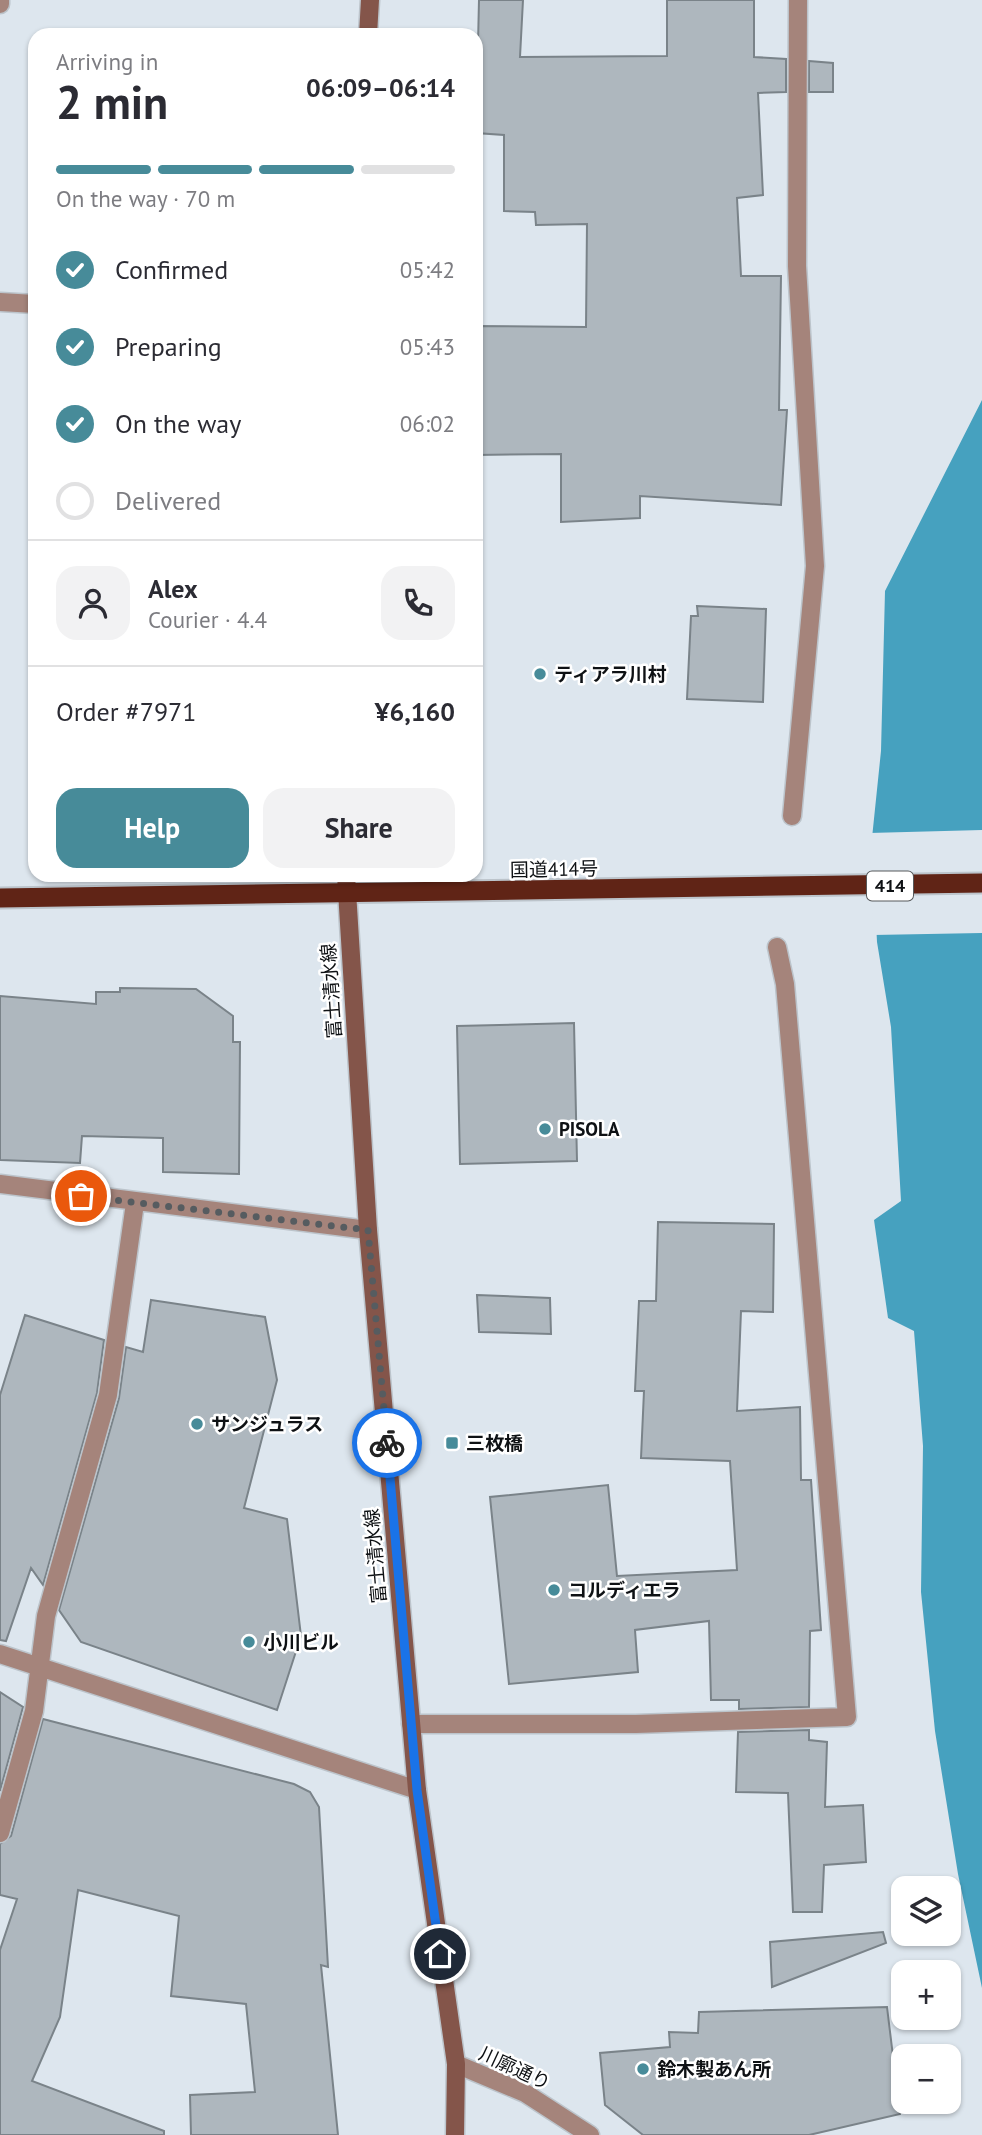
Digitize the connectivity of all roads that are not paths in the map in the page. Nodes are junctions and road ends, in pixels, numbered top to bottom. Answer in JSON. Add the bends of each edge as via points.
{"nodes":[{"id":1,"x":370,"y":0,"type":"edge"},
{"id":2,"x":798,"y":0,"type":"edge"},
{"id":3,"x":368,"y":28,"type":"edge"},
{"id":4,"x":0,"y":302,"type":"edge"},
{"id":5,"x":28,"y":304,"type":"edge"},
{"id":6,"x":792,"y":816,"type":"dead end"},
{"id":7,"x":982,"y":884,"type":"edge"},
{"id":8,"x":346,"y":885,"type":"edge"},
{"id":9,"x":0,"y":898,"type":"edge"},
{"id":10,"x":777,"y":947,"type":"dead end"},
{"id":11,"x":0,"y":1184,"type":"edge"},
{"id":12,"x":135,"y":1203,"type":"junction"},
{"id":13,"x":368,"y":1230,"type":"junction"},
{"id":14,"x":0,"y":1654,"type":"edge"},
{"id":15,"x":40,"y":1669,"type":"junction"},
{"id":16,"x":411,"y":1724,"type":"junction"},
{"id":17,"x":417,"y":1790,"type":"junction"},
{"id":18,"x":0,"y":1833,"type":"edge"},
{"id":19,"x":456,"y":2064,"type":"junction"},
{"id":20,"x":448,"y":2135,"type":"edge"},
{"id":21,"x":455,"y":2135,"type":"edge"},
{"id":22,"x":590,"y":2135,"type":"edge"}],
"edges":[{"from":1,"to":3,"type":"main road"},
{"from":2,"to":6,"type":"street","via":[[797,266],[815,566]]},
{"from":4,"to":5,"type":"street"},
{"from":7,"to":8,"type":"highway","name":"国道414号","number":"414","via":[[797,888]]},
{"from":8,"to":9,"type":"highway","name":"国道414号","number":"414"},
{"from":8,"to":13,"type":"main road","name":"富士清水線"},
{"from":10,"to":16,"type":"street","via":[[785,984],[847,1717],[636,1724]]},
{"from":11,"to":12,"type":"street"},
{"from":12,"to":13,"type":"street"},
{"from":12,"to":15,"type":"street","via":[[108,1395],[46,1616]]},
{"from":13,"to":16,"type":"main road","name":"富士清水線"},
{"from":14,"to":15,"type":"street"},
{"from":15,"to":17,"type":"street"},
{"from":15,"to":18,"type":"street","via":[[34,1711]]},
{"from":16,"to":17,"type":"main road","name":"富士清水線"},
{"from":17,"to":19,"type":"main road","name":"富士清水線"},
{"from":19,"to":20,"type":"main road"},
{"from":19,"to":21,"type":"main road"},
{"from":19,"to":22,"type":"street","name":"川廓通り","via":[[525,2093]]}]}
